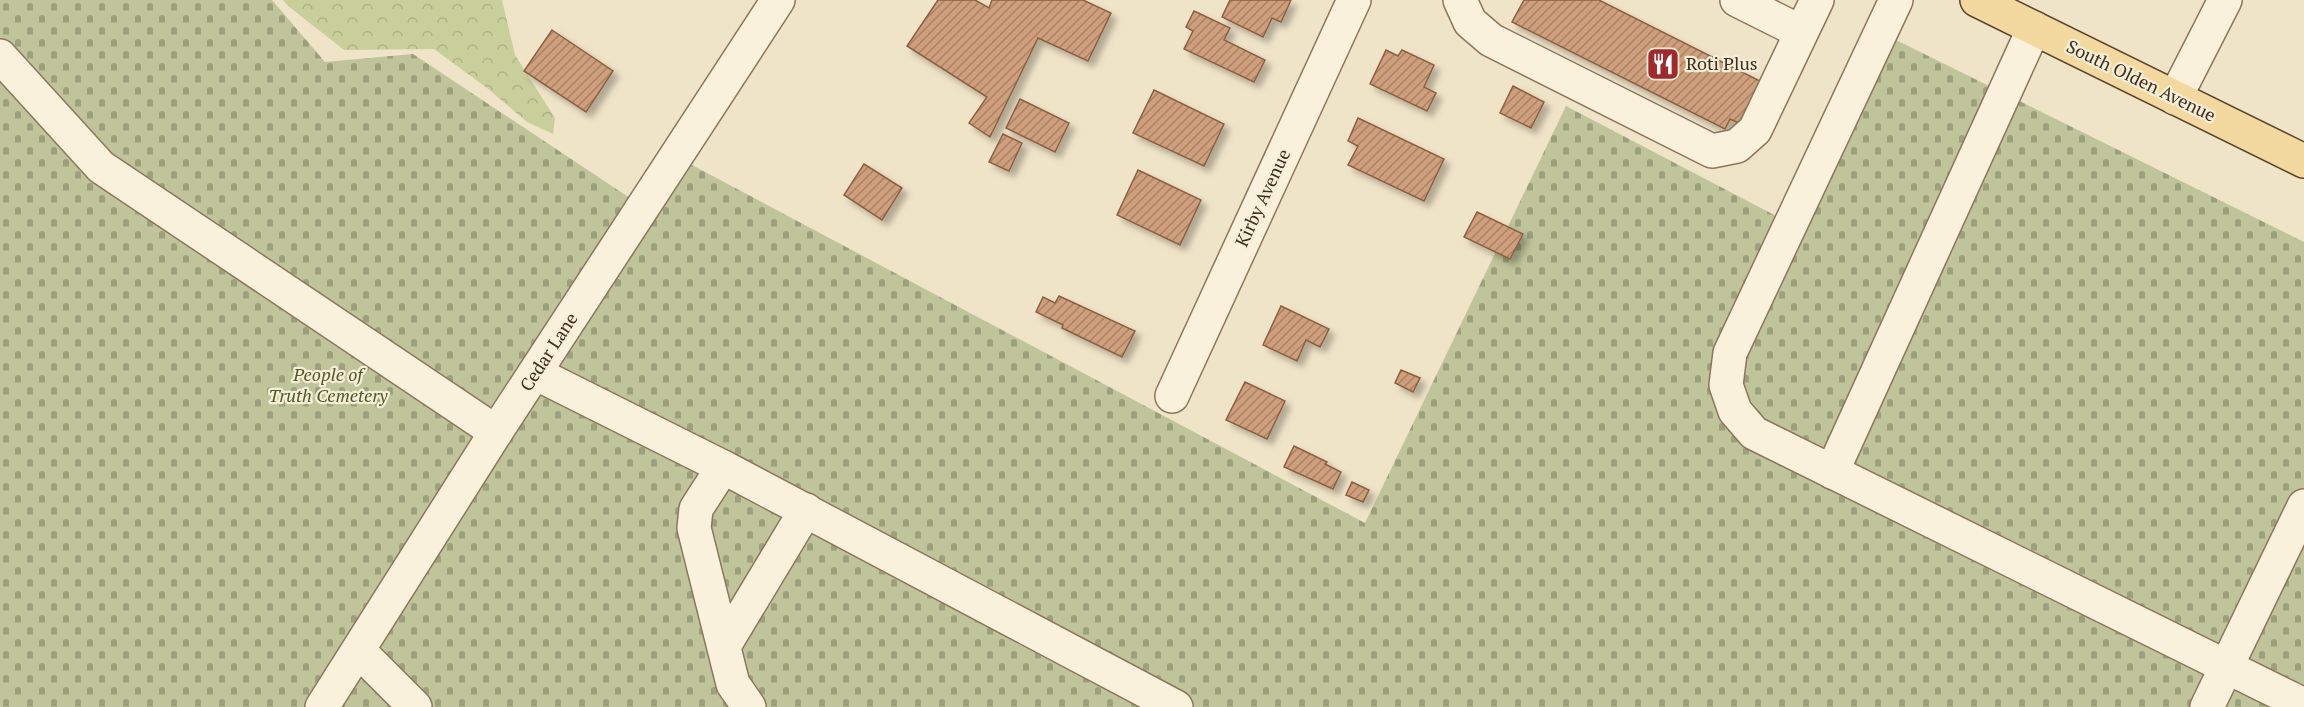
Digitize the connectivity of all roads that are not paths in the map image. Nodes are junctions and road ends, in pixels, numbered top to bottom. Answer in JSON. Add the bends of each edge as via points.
{"nodes":[{"id":1,"x":778,"y":0,"type":"edge"},
{"id":2,"x":1354,"y":0,"type":"edge"},
{"id":3,"x":1460,"y":0,"type":"edge"},
{"id":4,"x":1737,"y":0,"type":"edge"},
{"id":5,"x":1817,"y":0,"type":"edge"},
{"id":6,"x":1896,"y":0,"type":"edge"},
{"id":7,"x":1977,"y":0,"type":"edge"},
{"id":8,"x":2225,"y":0,"type":"edge"},
{"id":9,"x":2034,"y":28,"type":"junction"},
{"id":10,"x":1801,"y":32,"type":"junction"},
{"id":11,"x":0,"y":56,"type":"edge"},
{"id":12,"x":2175,"y":98,"type":"junction"},
{"id":13,"x":2304,"y":161,"type":"edge"},
{"id":14,"x":535,"y":373,"type":"junction"},
{"id":15,"x":1172,"y":396,"type":"dead end"},
{"id":16,"x":496,"y":432,"type":"junction"},
{"id":17,"x":723,"y":467,"type":"junction"},
{"id":18,"x":1832,"y":472,"type":"junction"},
{"id":19,"x":2304,"y":506,"type":"edge"},
{"id":20,"x":806,"y":510,"type":"junction"},
{"id":21,"x":724,"y":646,"type":"junction"},
{"id":22,"x":359,"y":651,"type":"junction"},
{"id":23,"x":2228,"y":667,"type":"junction"},
{"id":24,"x":2304,"y":705,"type":"edge"},
{"id":25,"x":322,"y":707,"type":"edge"},
{"id":26,"x":415,"y":707,"type":"edge"},
{"id":27,"x":749,"y":707,"type":"edge"},
{"id":28,"x":1176,"y":707,"type":"edge"},
{"id":29,"x":2207,"y":707,"type":"edge"}],
"edges":[{"from":1,"to":14,"type":"street","name":"Cedar Lane"},
{"from":2,"to":15,"type":"street","name":"Kirby Avenue"},
{"from":3,"to":10,"type":"street","via":[[1470,22],[1491,40],[1712,151],[1737,147],[1755,130]]},
{"from":4,"to":10,"type":"street"},
{"from":5,"to":10,"type":"street"},
{"from":6,"to":18,"type":"street","via":[[1730,353],[1726,385],[1735,411],[1754,433]]},
{"from":7,"to":9,"type":"main road","name":"South Olden Avenue"},
{"from":8,"to":12,"type":"street"},
{"from":9,"to":12,"type":"main road","name":"South Olden Avenue"},
{"from":9,"to":18,"type":"street"},
{"from":11,"to":16,"type":"street","via":[[101,167]]},
{"from":12,"to":13,"type":"main road","name":"South Olden Avenue"},
{"from":14,"to":16,"type":"street","name":"Cedar Lane"},
{"from":14,"to":17,"type":"street"},
{"from":16,"to":22,"type":"street","name":"Cedar Lane"},
{"from":17,"to":20,"type":"street"},
{"from":17,"to":21,"type":"street","via":[[696,509],[694,528]]},
{"from":18,"to":23,"type":"street"},
{"from":19,"to":23,"type":"street"},
{"from":20,"to":21,"type":"street"},
{"from":20,"to":28,"type":"street"},
{"from":21,"to":27,"type":"street","via":[[734,684]]},
{"from":22,"to":25,"type":"street","name":"Cedar Lane"},
{"from":22,"to":26,"type":"street"},
{"from":23,"to":24,"type":"street"},
{"from":23,"to":29,"type":"street"}]}
